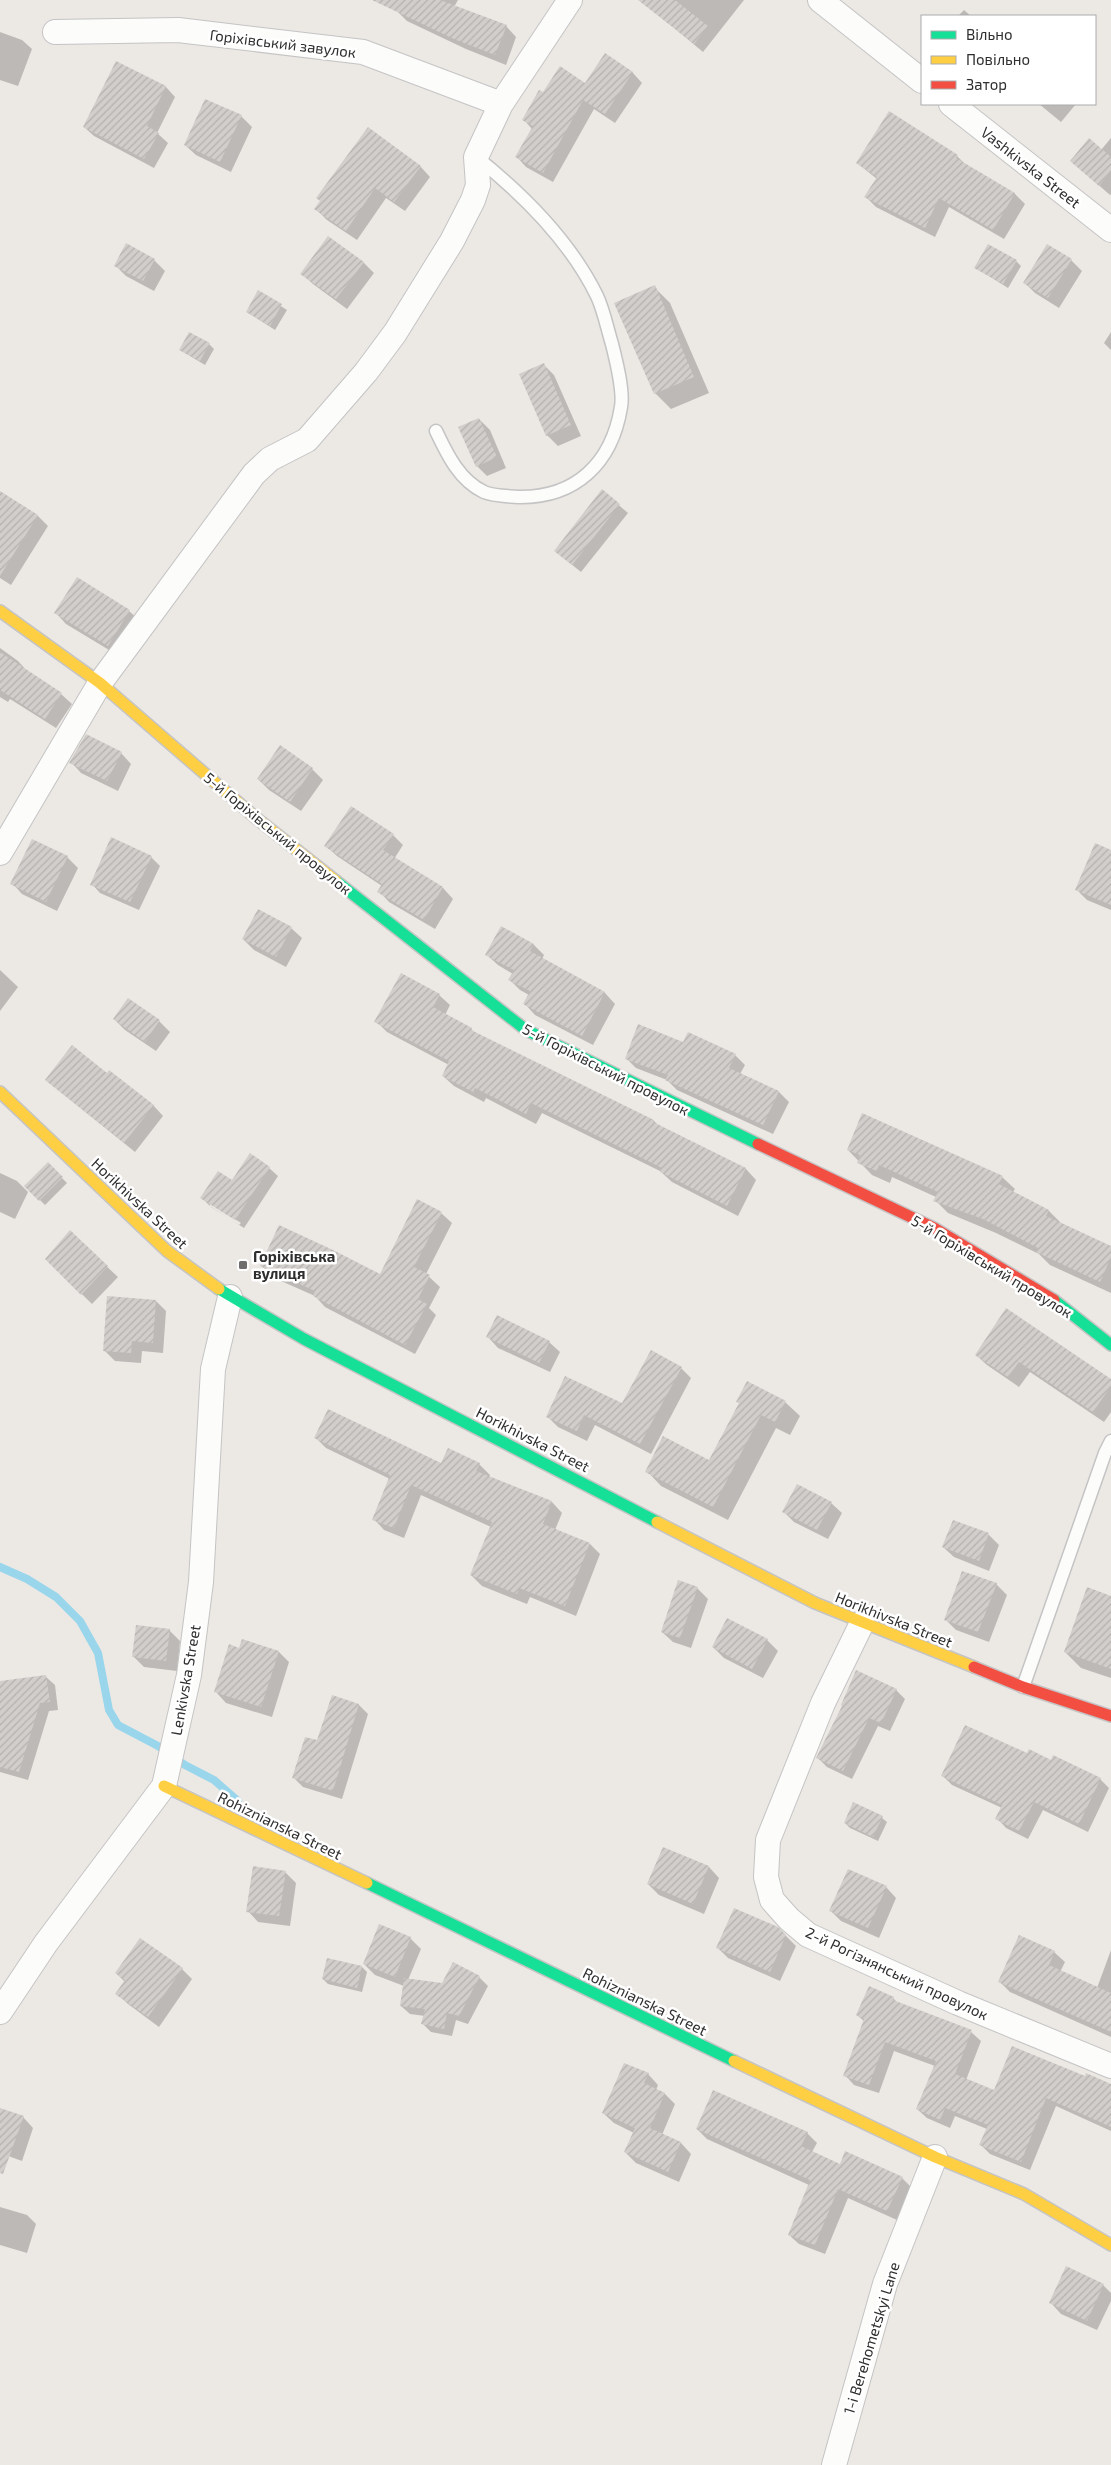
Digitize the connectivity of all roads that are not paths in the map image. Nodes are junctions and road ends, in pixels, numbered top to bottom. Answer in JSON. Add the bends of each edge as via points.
{"nodes":[{"id":1,"x":570,"y":0,"type":"edge"},
{"id":2,"x":820,"y":0,"type":"edge"},
{"id":3,"x":55,"y":32,"type":"dead end"},
{"id":4,"x":921,"y":80,"type":"edge"},
{"id":5,"x":502,"y":104,"type":"junction"},
{"id":6,"x":952,"y":105,"type":"edge"},
{"id":7,"x":476,"y":157,"type":"junction"},
{"id":8,"x":1111,"y":230,"type":"edge"},
{"id":9,"x":436,"y":431,"type":"dead end"},
{"id":10,"x":0,"y":611,"type":"edge"},
{"id":11,"x":100,"y":683,"type":"junction"},
{"id":12,"x":0,"y":853,"type":"edge"},
{"id":13,"x":0,"y":1092,"type":"edge"},
{"id":14,"x":230,"y":1297,"type":"junction"},
{"id":15,"x":1111,"y":1345,"type":"edge"},
{"id":16,"x":1111,"y":1441,"type":"edge"},
{"id":17,"x":862,"y":1623,"type":"junction"},
{"id":18,"x":1023,"y":1687,"type":"junction"},
{"id":19,"x":1111,"y":1716,"type":"edge"},
{"id":20,"x":164,"y":1786,"type":"junction"},
{"id":21,"x":0,"y":2012,"type":"edge"},
{"id":22,"x":1111,"y":2066,"type":"edge"},
{"id":23,"x":935,"y":2157,"type":"junction"},
{"id":24,"x":1111,"y":2245,"type":"edge"},
{"id":25,"x":834,"y":2465,"type":"edge"}],
"edges":[{"from":1,"to":5,"type":"street"},
{"from":2,"to":4,"type":"street"},
{"from":3,"to":5,"type":"street","name":"Горіхівський завулок","via":[[178,30],[363,52]]},
{"from":5,"to":7,"type":"street"},
{"from":6,"to":8,"type":"street","name":"Vashkivska Street"},
{"from":7,"to":9,"type":"lane","via":[[512,185],[561,239],[598,297],[616,360],[622,405],[612,443],[594,469],[577,483],[532,497],[485,492],[452,464]]},
{"from":7,"to":11,"type":"street","via":[[478,185],[474,200],[395,333],[307,440],[270,459],[254,474]]},
{"from":10,"to":11,"type":"street","name":"5-й Горіхівський провулок"},
{"from":11,"to":12,"type":"street"},
{"from":11,"to":15,"type":"street","name":"5-й Горіхівський провулок","via":[[256,818],[526,1030],[934,1228],[1064,1306]]},
{"from":13,"to":14,"type":"street","name":"Horikhivska Street","via":[[167,1252]]},
{"from":14,"to":17,"type":"street","name":"Horikhivska Street","via":[[304,1339],[815,1603]]},
{"from":14,"to":20,"type":"street","name":"Lenkivska Street","via":[[214,1369],[201,1582],[189,1675]]},
{"from":16,"to":18,"type":"lane"},
{"from":17,"to":18,"type":"street","name":"Horikhivska Street"},
{"from":17,"to":22,"type":"street","name":"2-й Рогізнянський провулок","via":[[823,1703],[768,1840],[766,1877],[772,1900],[808,1935],[958,2003]]},
{"from":18,"to":19,"type":"street","name":"Horikhivska Street"},
{"from":20,"to":21,"type":"street","name":"Lenkivska Street","via":[[46,1942]]},
{"from":20,"to":23,"type":"street","name":"Rohiznianska Street"},
{"from":23,"to":24,"type":"street","name":"Rohiznianska Street","via":[[1024,2194]]},
{"from":23,"to":25,"type":"street","name":"1-i Berehometskyi Lane","via":[[885,2284]]}]}
